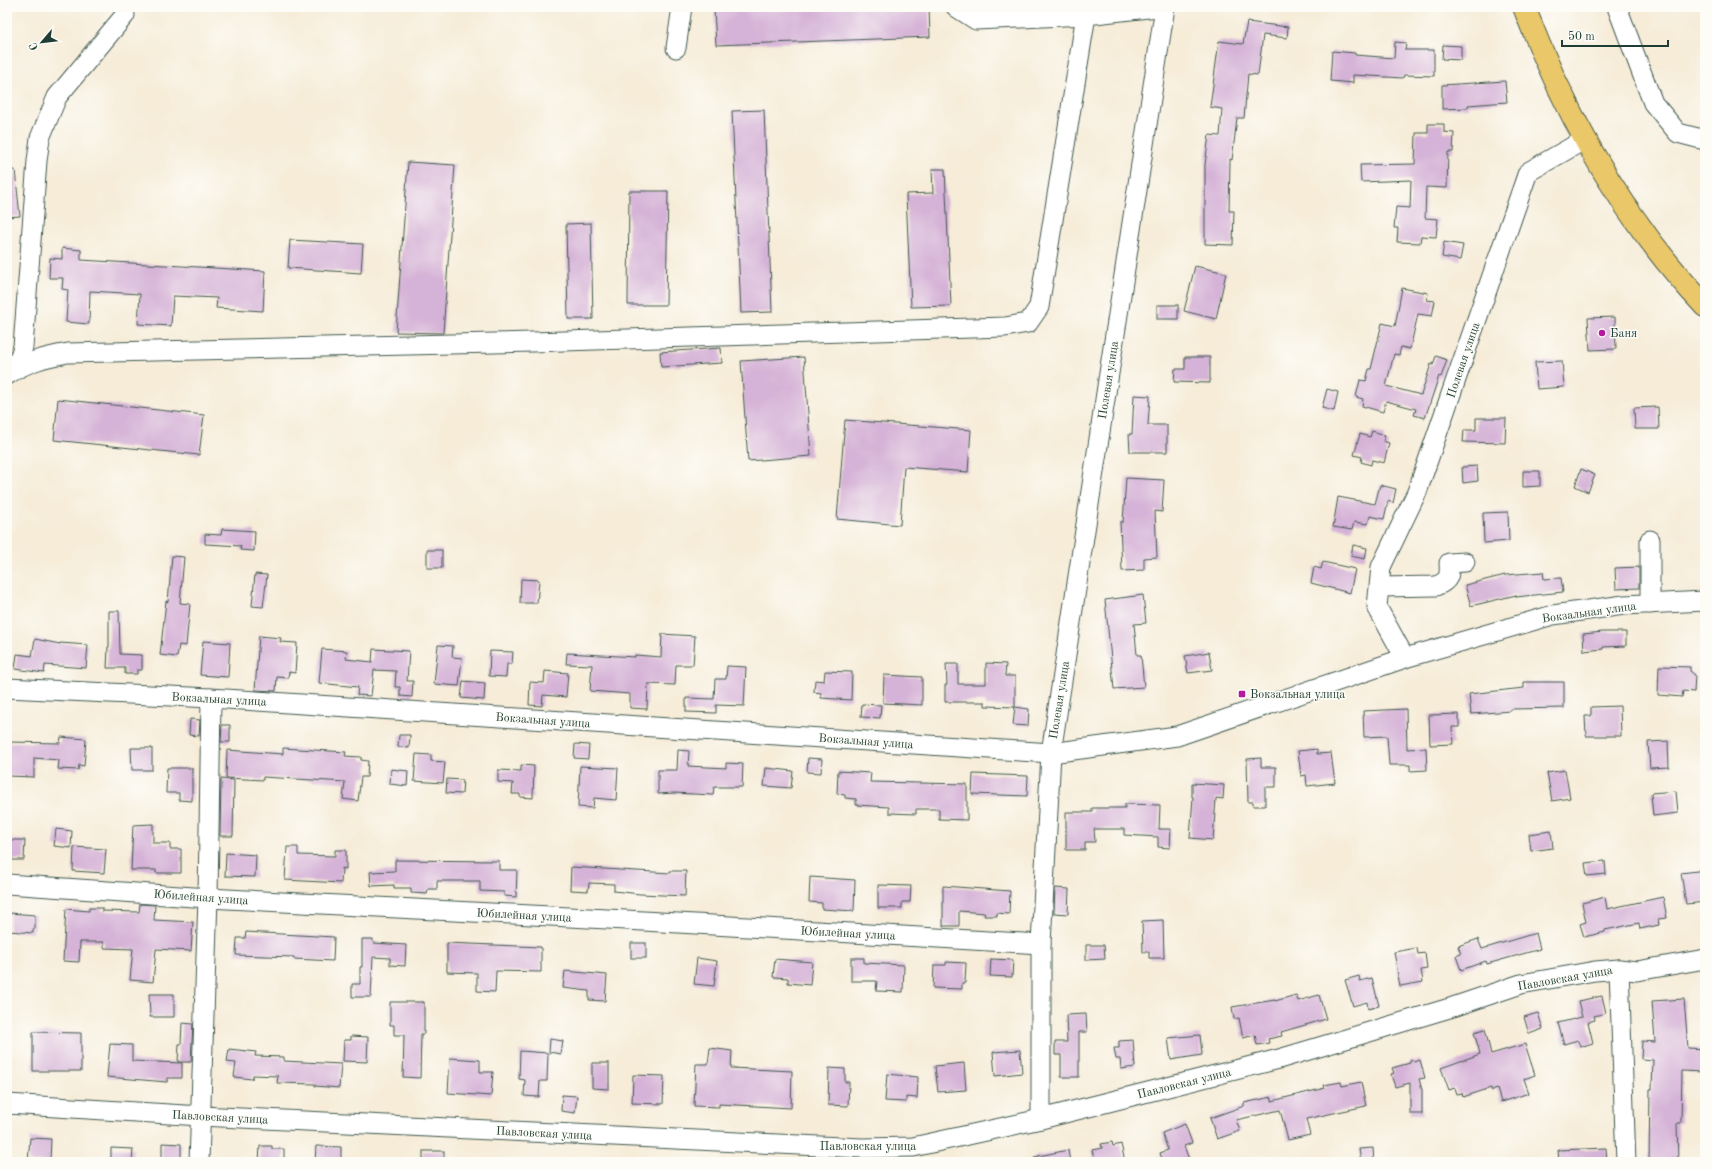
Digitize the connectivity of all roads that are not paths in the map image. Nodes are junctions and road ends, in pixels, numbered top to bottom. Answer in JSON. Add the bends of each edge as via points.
{"nodes":[{"id":1,"x":682,"y":7,"type":"edge"},
{"id":2,"x":956,"y":7,"type":"edge"},
{"id":3,"x":1157,"y":7,"type":"edge"},
{"id":4,"x":1165,"y":7,"type":"edge"},
{"id":5,"x":1524,"y":7,"type":"edge"},
{"id":6,"x":1617,"y":7,"type":"edge"},
{"id":7,"x":125,"y":15,"type":"dead end"},
{"id":8,"x":1086,"y":15,"type":"junction"},
{"id":9,"x":676,"y":48,"type":"dead end"},
{"id":10,"x":1584,"y":140,"type":"junction"},
{"id":11,"x":1705,"y":140,"type":"edge"},
{"id":12,"x":1705,"y":306,"type":"edge"},
{"id":13,"x":12,"y":372,"type":"edge"},
{"id":14,"x":1650,"y":540,"type":"dead end"},
{"id":15,"x":1465,"y":562,"type":"dead end"},
{"id":16,"x":1380,"y":587,"type":"junction"},
{"id":17,"x":1705,"y":601,"type":"edge"},
{"id":18,"x":1650,"y":604,"type":"junction"},
{"id":19,"x":1405,"y":658,"type":"junction"},
{"id":20,"x":7,"y":688,"type":"edge"},
{"id":21,"x":211,"y":698,"type":"junction"},
{"id":22,"x":1051,"y":753,"type":"junction"},
{"id":23,"x":7,"y":884,"type":"edge"},
{"id":24,"x":208,"y":898,"type":"junction"},
{"id":25,"x":1041,"y":944,"type":"junction"},
{"id":26,"x":1705,"y":958,"type":"edge"},
{"id":27,"x":1619,"y":969,"type":"junction"},
{"id":28,"x":7,"y":1104,"type":"edge"},
{"id":29,"x":201,"y":1116,"type":"junction"},
{"id":30,"x":1041,"y":1119,"type":"junction"},
{"id":31,"x":199,"y":1162,"type":"edge"},
{"id":32,"x":1626,"y":1162,"type":"edge"}],
"edges":[{"from":1,"to":9,"type":"street"},
{"from":2,"to":8,"type":"street","via":[[976,20]]},
{"from":3,"to":8,"type":"street"},
{"from":4,"to":22,"type":"street","name":"Полевая улица"},
{"from":5,"to":10,"type":"main road","via":[[1545,60]]},
{"from":6,"to":11,"type":"street","via":[[1653,103],[1678,133]]},
{"from":7,"to":13,"type":"street","via":[[57,97],[40,138],[23,347]]},
{"from":8,"to":13,"type":"street","via":[[1039,307],[1028,324],[1005,328],[68,353],[40,358]]},
{"from":10,"to":12,"type":"main road","via":[[1637,222],[1668,264]]},
{"from":10,"to":16,"type":"street","name":"Полевая улица","via":[[1528,172],[1417,492],[1382,567]]},
{"from":14,"to":18,"type":"street"},
{"from":15,"to":16,"type":"street","via":[[1449,563],[1450,576],[1436,586]]},
{"from":16,"to":19,"type":"street","name":"Полевая улица","via":[[1377,607]]},
{"from":17,"to":18,"type":"street","name":"Вокзальная улица"},
{"from":18,"to":19,"type":"street","name":"Вокзальная улица","via":[[1553,615]]},
{"from":19,"to":22,"type":"street","name":"Вокзальная улица","via":[[1177,736]]},
{"from":20,"to":21,"type":"street","name":"Вокзальная улица"},
{"from":21,"to":22,"type":"street","name":"Вокзальная улица"},
{"from":21,"to":24,"type":"street"},
{"from":22,"to":25,"type":"street","name":"Полевая улица"},
{"from":23,"to":24,"type":"street","name":"Юбилейная улица"},
{"from":24,"to":25,"type":"street","name":"Юбилейная улица"},
{"from":24,"to":29,"type":"street"},
{"from":25,"to":30,"type":"street","name":"Полевая улица"},
{"from":26,"to":27,"type":"street","name":"Павловская улица","via":[[1636,971]]},
{"from":27,"to":30,"type":"street","name":"Павловская улица","via":[[1521,984],[1279,1059]]},
{"from":27,"to":32,"type":"street"},
{"from":28,"to":29,"type":"street","name":"Павловская улица"},
{"from":29,"to":30,"type":"street","name":"Павловская улица","via":[[862,1148],[913,1147]]},
{"from":29,"to":31,"type":"street"}]}
